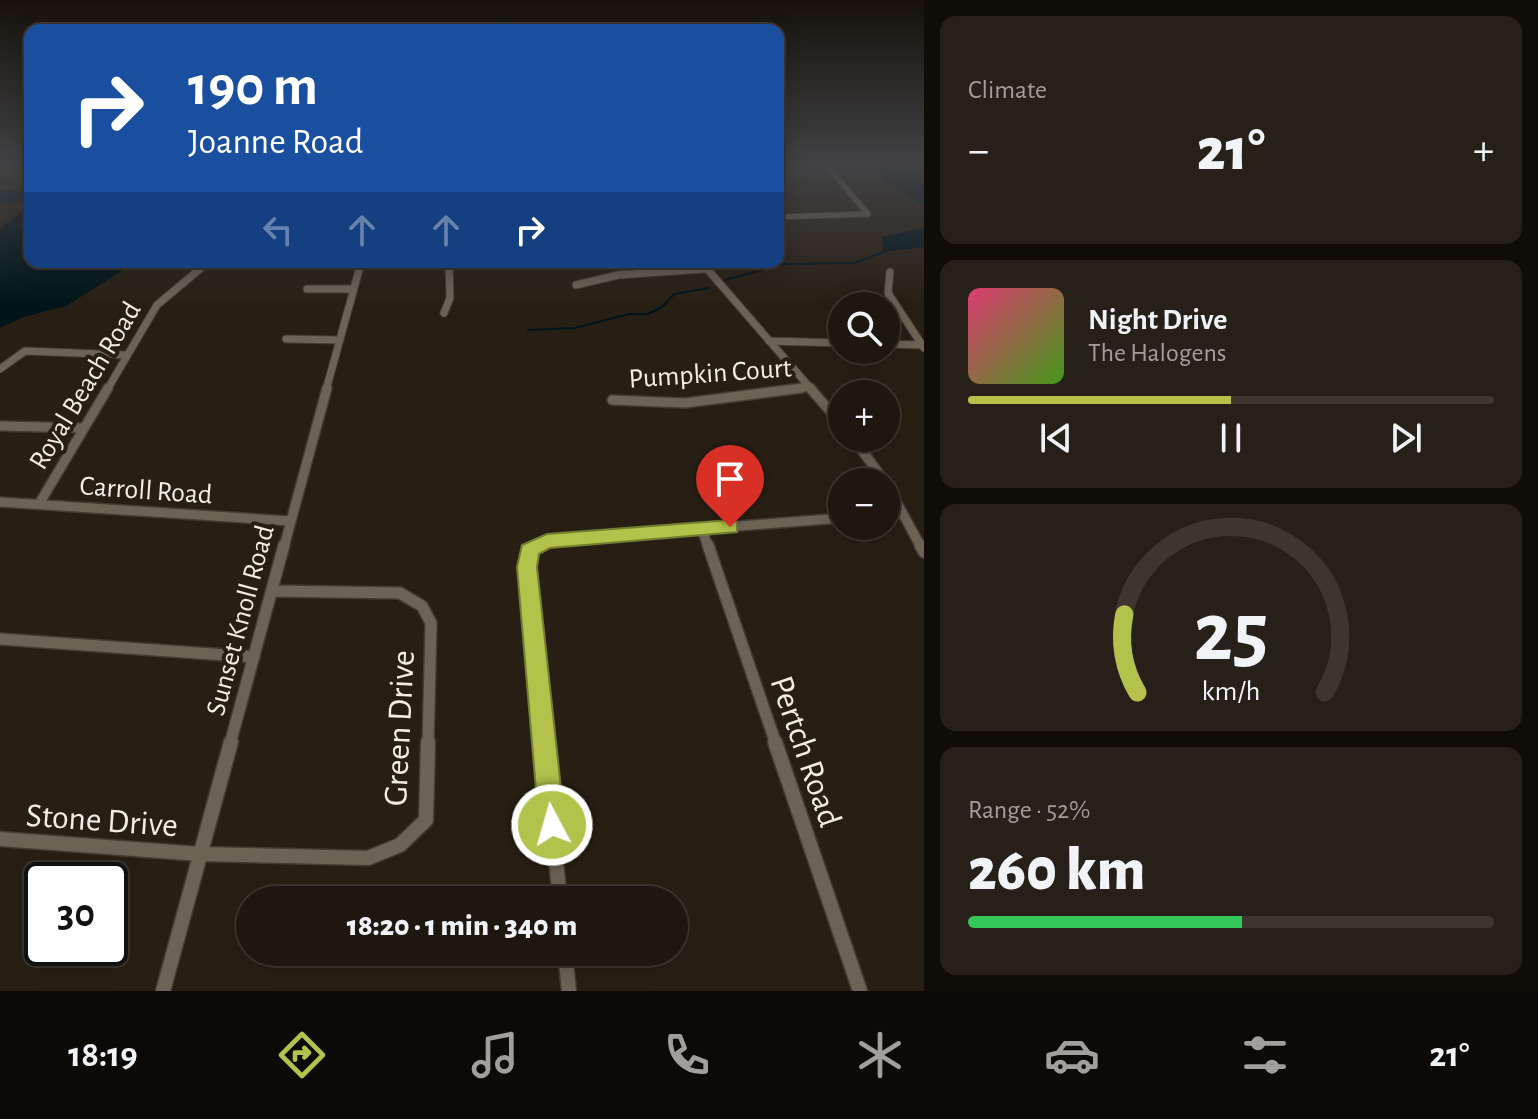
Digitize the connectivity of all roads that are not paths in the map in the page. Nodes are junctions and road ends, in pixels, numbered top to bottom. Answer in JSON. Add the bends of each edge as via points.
{"nodes":[{"id":1,"x":866,"y":211,"type":"edge"},
{"id":2,"x":784,"y":217,"type":"edge"},
{"id":3,"x":201,"y":268,"type":"edge"},
{"id":4,"x":359,"y":268,"type":"edge"},
{"id":5,"x":449,"y":268,"type":"edge"},
{"id":6,"x":684,"y":268,"type":"edge"},
{"id":7,"x":705,"y":268,"type":"edge"},
{"id":8,"x":890,"y":272,"type":"dead end"},
{"id":9,"x":576,"y":285,"type":"dead end"},
{"id":10,"x":307,"y":289,"type":"dead end"},
{"id":11,"x":352,"y":289,"type":"junction"},
{"id":12,"x":444,"y":313,"type":"dead end"},
{"id":13,"x":286,"y":339,"type":"dead end"},
{"id":14,"x":340,"y":340,"type":"junction"},
{"id":15,"x":769,"y":341,"type":"junction"},
{"id":16,"x":828,"y":343,"type":"edge"},
{"id":17,"x":900,"y":345,"type":"edge"},
{"id":18,"x":923,"y":346,"type":"edge"},
{"id":19,"x":126,"y":355,"type":"junction"},
{"id":20,"x":0,"y":369,"type":"edge"},
{"id":21,"x":811,"y":387,"type":"junction"},
{"id":22,"x":612,"y":400,"type":"dead end"},
{"id":23,"x":828,"y":408,"type":"edge"},
{"id":24,"x":0,"y":426,"type":"edge"},
{"id":25,"x":84,"y":428,"type":"junction"},
{"id":26,"x":0,"y":502,"type":"edge"},
{"id":27,"x":39,"y":504,"type":"junction"},
{"id":28,"x":900,"y":509,"type":"edge"},
{"id":29,"x":902,"y":513,"type":"joint"},
{"id":30,"x":828,"y":519,"type":"edge"},
{"id":31,"x":290,"y":521,"type":"junction"},
{"id":32,"x":702,"y":529,"type":"junction"},
{"id":33,"x":924,"y":552,"type":"edge"},
{"id":34,"x":273,"y":591,"type":"junction"},
{"id":35,"x":0,"y":639,"type":"edge"},
{"id":36,"x":254,"y":657,"type":"junction"},
{"id":37,"x":0,"y":839,"type":"edge"},
{"id":38,"x":200,"y":854,"type":"junction"},
{"id":39,"x":559,"y":886,"type":"edge"},
{"id":40,"x":566,"y":966,"type":"edge"},
{"id":41,"x":163,"y":991,"type":"edge"},
{"id":42,"x":569,"y":991,"type":"edge"},
{"id":43,"x":860,"y":991,"type":"edge"}],
"edges":[{"from":1,"to":2,"type":"street"},
{"from":3,"to":19,"type":"street","name":"Royal Beach Road","via":[[157,305]]},
{"from":4,"to":11,"type":"street","name":"Sunset Knoll Road"},
{"from":5,"to":12,"type":"street","via":[[450,298]]},
{"from":6,"to":9,"type":"street"},
{"from":7,"to":15,"type":"street"},
{"from":8,"to":18,"type":"street","via":[[888,293]]},
{"from":10,"to":11,"type":"street"},
{"from":11,"to":14,"type":"street","name":"Sunset Knoll Road"},
{"from":13,"to":14,"type":"street"},
{"from":14,"to":31,"type":"street","name":"Sunset Knoll Road"},
{"from":15,"to":16,"type":"street"},
{"from":15,"to":21,"type":"street"},
{"from":17,"to":18,"type":"street"},
{"from":19,"to":20,"type":"street","via":[[25,351]]},
{"from":19,"to":25,"type":"street","name":"Royal Beach Road"},
{"from":21,"to":22,"type":"street","name":"Pumpkin Court","via":[[689,401]]},
{"from":21,"to":23,"type":"street"},
{"from":24,"to":25,"type":"street"},
{"from":25,"to":27,"type":"street","name":"Royal Beach Road"},
{"from":26,"to":27,"type":"street","name":"Carroll Road"},
{"from":27,"to":31,"type":"street","name":"Carroll Road"},
{"from":28,"to":29,"type":"street"},
{"from":29,"to":33,"type":"street"},
{"from":30,"to":32,"type":"street"},
{"from":31,"to":34,"type":"street","name":"Sunset Knoll Road"},
{"from":32,"to":39,"type":"street","via":[[547,541],[529,550]]},
{"from":32,"to":43,"type":"street","name":"Pertch Road"},
{"from":34,"to":36,"type":"street","name":"Sunset Knoll Road"},
{"from":34,"to":38,"type":"street","name":"Green Drive","via":[[376,590],[400,593],[422,606],[431,623],[426,820],[400,845],[368,858]]},
{"from":35,"to":36,"type":"street"},
{"from":36,"to":38,"type":"street","name":"Sunset Knoll Road"},
{"from":37,"to":38,"type":"street","name":"Stone Drive"},
{"from":38,"to":41,"type":"street","name":"Sunset Knoll Road"},
{"from":40,"to":42,"type":"street"}]}
